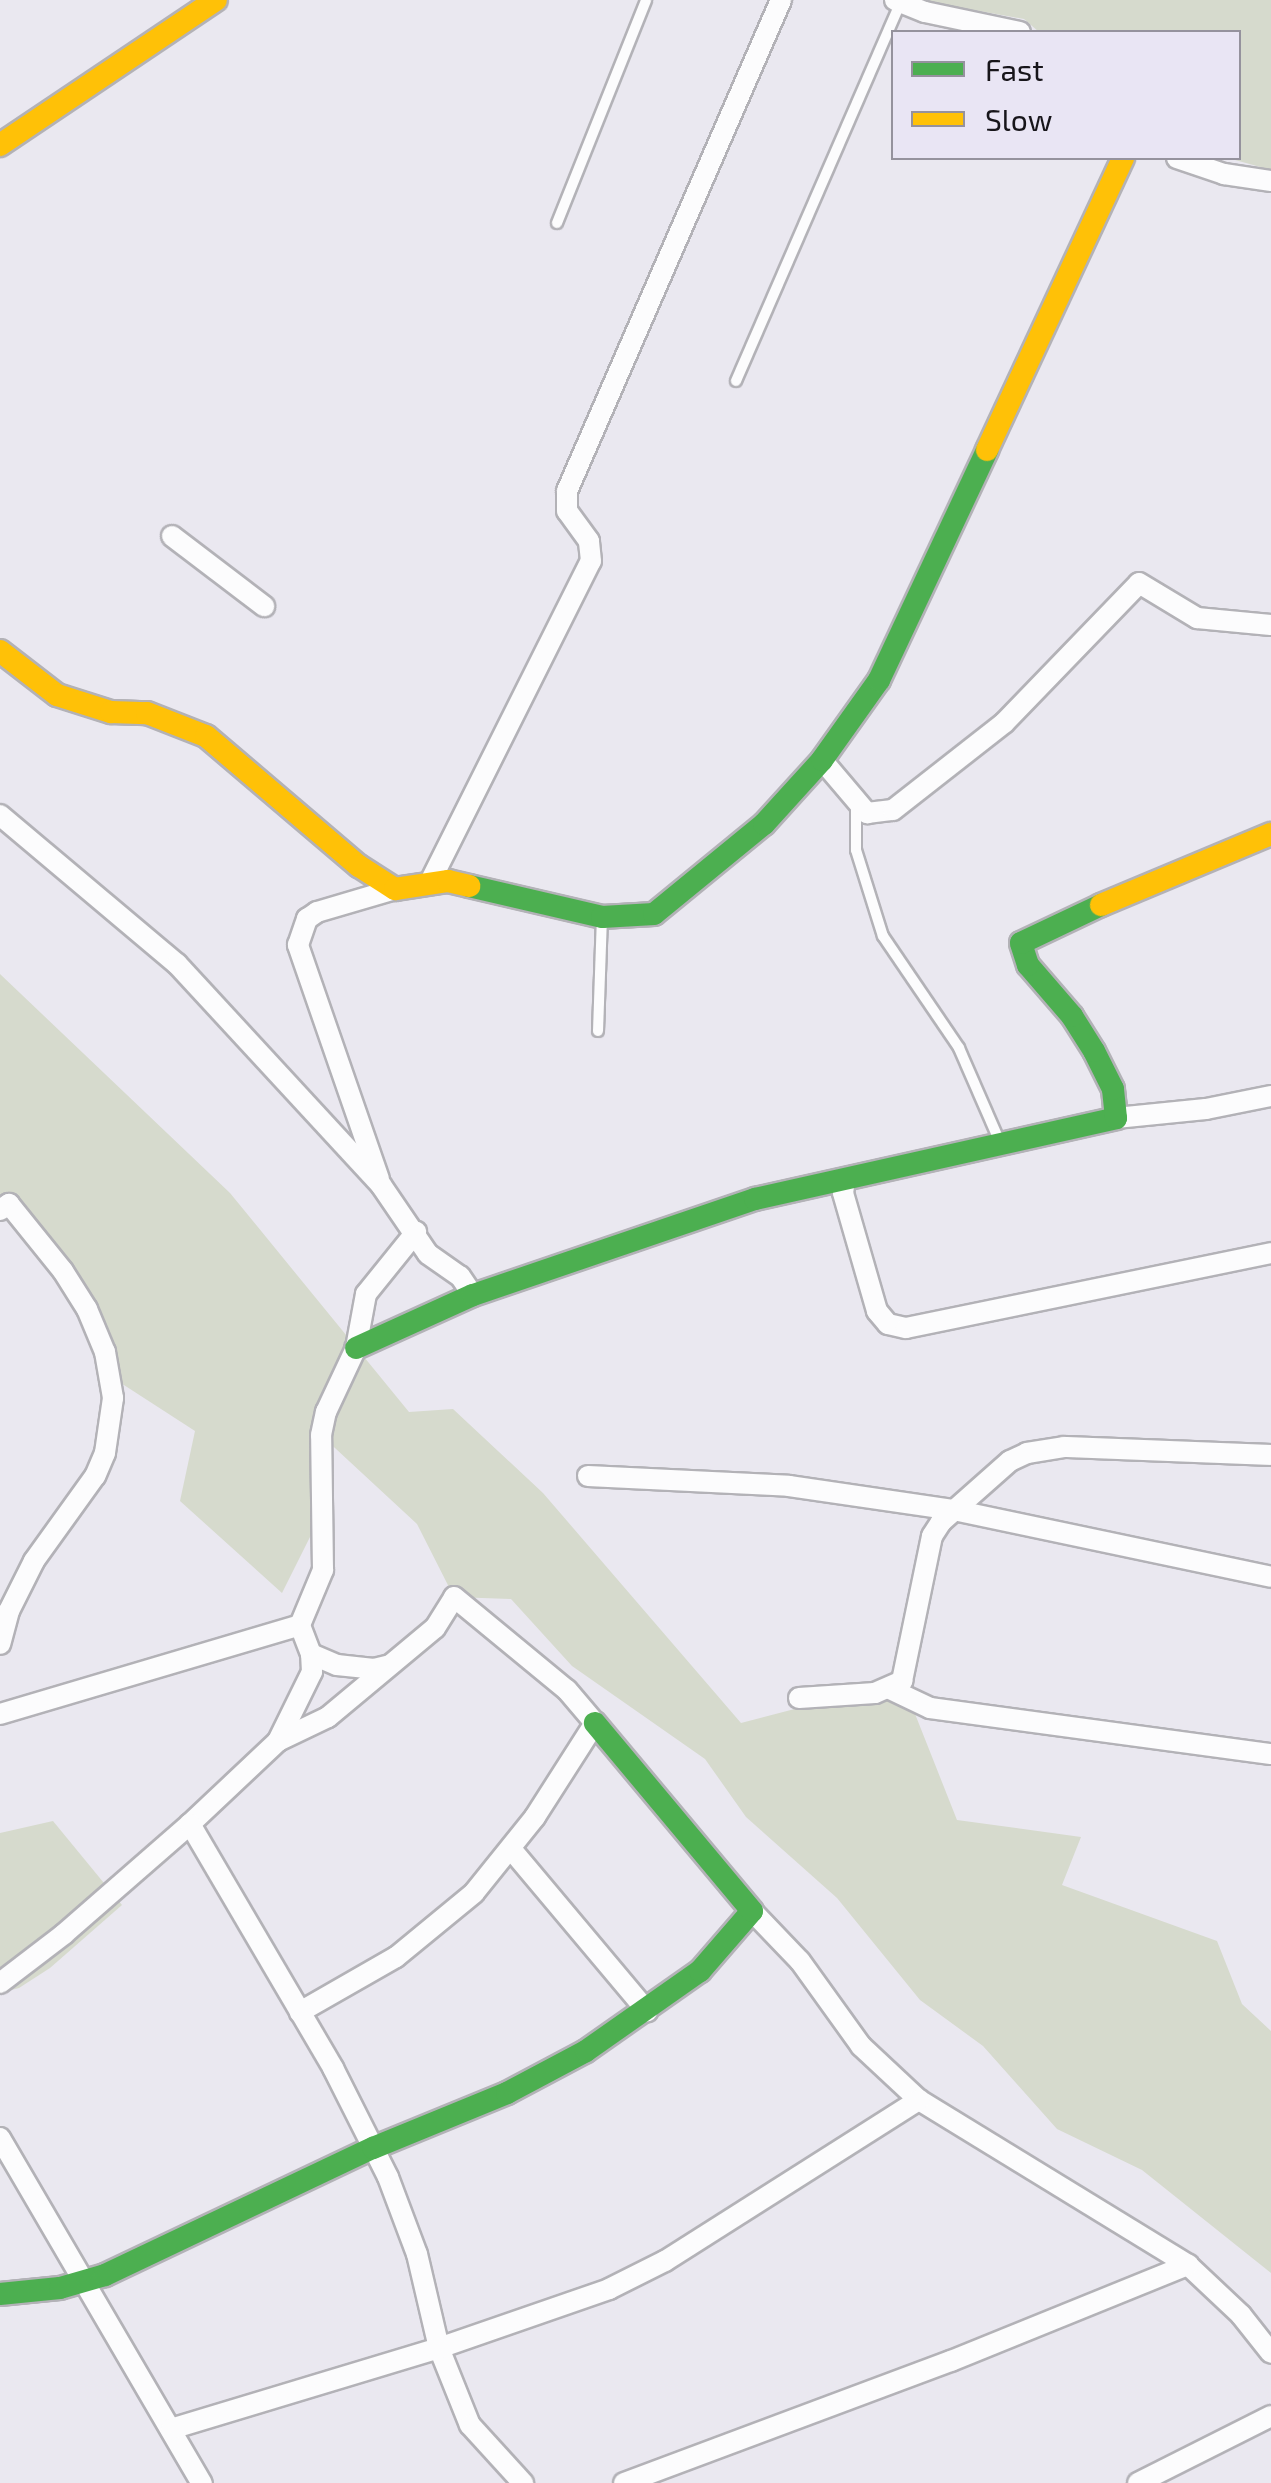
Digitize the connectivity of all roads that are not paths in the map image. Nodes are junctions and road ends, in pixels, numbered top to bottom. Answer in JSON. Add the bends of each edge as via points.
{"nodes":[{"id":1,"x":216,"y":0,"type":"edge"},
{"id":2,"x":646,"y":0,"type":"edge"},
{"id":3,"x":781,"y":0,"type":"edge"},
{"id":4,"x":898,"y":1,"type":"edge"},
{"id":5,"x":1010,"y":30,"type":"edge"},
{"id":6,"x":0,"y":145,"type":"edge"},
{"id":7,"x":1122,"y":160,"type":"edge"},
{"id":8,"x":1184,"y":160,"type":"edge"},
{"id":9,"x":1271,"y":181,"type":"edge"},
{"id":10,"x":557,"y":223,"type":"dead end"},
{"id":11,"x":736,"y":380,"type":"dead end"},
{"id":12,"x":172,"y":536,"type":"dead end"},
{"id":13,"x":264,"y":606,"type":"dead end"},
{"id":14,"x":1271,"y":625,"type":"edge"},
{"id":15,"x":0,"y":651,"type":"edge"},
{"id":16,"x":822,"y":760,"type":"junction"},
{"id":17,"x":856,"y":805,"type":"junction"},
{"id":18,"x":0,"y":815,"type":"edge"},
{"id":19,"x":1271,"y":834,"type":"edge"},
{"id":20,"x":430,"y":884,"type":"junction"},
{"id":21,"x":395,"y":888,"type":"junction"},
{"id":22,"x":602,"y":917,"type":"junction"},
{"id":23,"x":598,"y":1031,"type":"dead end"},
{"id":24,"x":1271,"y":1096,"type":"edge"},
{"id":25,"x":1116,"y":1118,"type":"junction"},
{"id":26,"x":1001,"y":1146,"type":"junction"},
{"id":27,"x":845,"y":1179,"type":"junction"},
{"id":28,"x":381,"y":1185,"type":"junction"},
{"id":29,"x":3,"y":1203,"type":"edge"},
{"id":30,"x":416,"y":1232,"type":"junction"},
{"id":31,"x":1271,"y":1253,"type":"edge"},
{"id":32,"x":473,"y":1295,"type":"junction"},
{"id":33,"x":356,"y":1348,"type":"junction"},
{"id":34,"x":1271,"y":1455,"type":"edge"},
{"id":35,"x":588,"y":1476,"type":"dead end"},
{"id":36,"x":954,"y":1510,"type":"junction"},
{"id":37,"x":1271,"y":1577,"type":"edge"},
{"id":38,"x":300,"y":1625,"type":"junction"},
{"id":39,"x":0,"y":1644,"type":"edge"},
{"id":40,"x":311,"y":1654,"type":"junction"},
{"id":41,"x":392,"y":1664,"type":"junction"},
{"id":42,"x":890,"y":1690,"type":"junction"},
{"id":43,"x":799,"y":1698,"type":"dead end"},
{"id":44,"x":0,"y":1714,"type":"edge"},
{"id":45,"x":595,"y":1723,"type":"junction"},
{"id":46,"x":278,"y":1741,"type":"junction"},
{"id":47,"x":1271,"y":1754,"type":"edge"},
{"id":48,"x":190,"y":1824,"type":"junction"},
{"id":49,"x":511,"y":1849,"type":"junction"},
{"id":50,"x":752,"y":1911,"type":"junction"},
{"id":51,"x":0,"y":1983,"type":"edge"},
{"id":52,"x":300,"y":2012,"type":"junction"},
{"id":53,"x":647,"y":2012,"type":"junction"},
{"id":54,"x":919,"y":2100,"type":"junction"},
{"id":55,"x":0,"y":2138,"type":"edge"},
{"id":56,"x":373,"y":2148,"type":"junction"},
{"id":57,"x":1188,"y":2266,"type":"junction"},
{"id":58,"x":84,"y":2281,"type":"junction"},
{"id":59,"x":0,"y":2294,"type":"edge"},
{"id":60,"x":439,"y":2348,"type":"junction"},
{"id":61,"x":1271,"y":2353,"type":"edge"},
{"id":62,"x":1271,"y":2416,"type":"edge"},
{"id":63,"x":170,"y":2429,"type":"junction"},
{"id":64,"x":202,"y":2483,"type":"edge"},
{"id":65,"x":523,"y":2483,"type":"edge"},
{"id":66,"x":624,"y":2483,"type":"edge"},
{"id":67,"x":1138,"y":2483,"type":"edge"}],
"edges":[{"from":1,"to":6,"type":"street"},
{"from":2,"to":10,"type":"lane"},
{"from":3,"to":20,"type":"street","via":[[567,491],[566,512],[589,541],[591,561]]},
{"from":4,"to":5,"type":"street"},
{"from":4,"to":11,"type":"lane"},
{"from":7,"to":16,"type":"street","via":[[879,680]]},
{"from":8,"to":9,"type":"street"},
{"from":12,"to":13,"type":"street"},
{"from":14,"to":17,"type":"street","via":[[1198,618],[1139,583],[1004,723],[915,797],[878,815]]},
{"from":15,"to":21,"type":"street","via":[[57,695],[111,712],[147,713],[206,736],[359,866]]},
{"from":16,"to":17,"type":"street"},
{"from":16,"to":22,"type":"street","via":[[764,824],[669,905],[636,918]]},
{"from":17,"to":26,"type":"lane","via":[[856,850],[883,936],[958,1048]]},
{"from":18,"to":28,"type":"street","via":[[177,964]]},
{"from":19,"to":25,"type":"street","via":[[1021,944],[1028,965],[1094,1051],[1113,1089]]},
{"from":20,"to":21,"type":"street"},
{"from":20,"to":22,"type":"street","via":[[474,885]]},
{"from":21,"to":28,"type":"street","via":[[318,912],[307,919],[298,945]]},
{"from":22,"to":23,"type":"lane"},
{"from":24,"to":25,"type":"street"},
{"from":25,"to":26,"type":"street"},
{"from":26,"to":27,"type":"street"},
{"from":27,"to":31,"type":"street","via":[[843,1193],[877,1310],[888,1324],[906,1328]]},
{"from":27,"to":32,"type":"street","via":[[756,1199]]},
{"from":28,"to":30,"type":"street"},
{"from":29,"to":39,"type":"street","via":[[88,1309],[113,1398],[95,1476],[20,1585]]},
{"from":30,"to":32,"type":"street","via":[[428,1254],[460,1276]]},
{"from":30,"to":33,"type":"street","via":[[366,1294]]},
{"from":32,"to":33,"type":"street"},
{"from":33,"to":38,"type":"street","via":[[323,1424],[323,1570]]},
{"from":34,"to":36,"type":"street","via":[[1043,1449],[1010,1462]]},
{"from":35,"to":36,"type":"street","via":[[789,1486]]},
{"from":36,"to":37,"type":"street"},
{"from":36,"to":42,"type":"street","via":[[932,1536],[908,1660],[902,1681]]},
{"from":38,"to":40,"type":"street"},
{"from":38,"to":44,"type":"street"},
{"from":40,"to":41,"type":"street","via":[[336,1665]]},
{"from":40,"to":46,"type":"street","via":[[312,1672]]},
{"from":41,"to":45,"type":"street","via":[[435,1628],[454,1597],[566,1690]]},
{"from":41,"to":46,"type":"street","via":[[328,1717]]},
{"from":42,"to":43,"type":"street"},
{"from":42,"to":47,"type":"street","via":[[930,1708]]},
{"from":45,"to":49,"type":"street"},
{"from":45,"to":50,"type":"street"},
{"from":46,"to":48,"type":"street"},
{"from":48,"to":51,"type":"street"},
{"from":48,"to":52,"type":"street"},
{"from":49,"to":52,"type":"street","via":[[444,1921]]},
{"from":49,"to":53,"type":"street"},
{"from":50,"to":53,"type":"street","via":[[700,1971]]},
{"from":50,"to":54,"type":"street","via":[[800,1962],[861,2046]]},
{"from":52,"to":56,"type":"street"},
{"from":53,"to":56,"type":"street","via":[[507,2093]]},
{"from":54,"to":57,"type":"street"},
{"from":54,"to":60,"type":"street","via":[[666,2261],[548,2312]]},
{"from":55,"to":58,"type":"street"},
{"from":56,"to":58,"type":"street","via":[[143,2260]]},
{"from":56,"to":60,"type":"street","via":[[409,2227]]},
{"from":57,"to":61,"type":"street"},
{"from":57,"to":66,"type":"street"},
{"from":58,"to":59,"type":"street"},
{"from":58,"to":63,"type":"street"},
{"from":60,"to":63,"type":"street"},
{"from":60,"to":65,"type":"street","via":[[470,2425]]},
{"from":62,"to":67,"type":"street"},
{"from":63,"to":64,"type":"street"}]}
